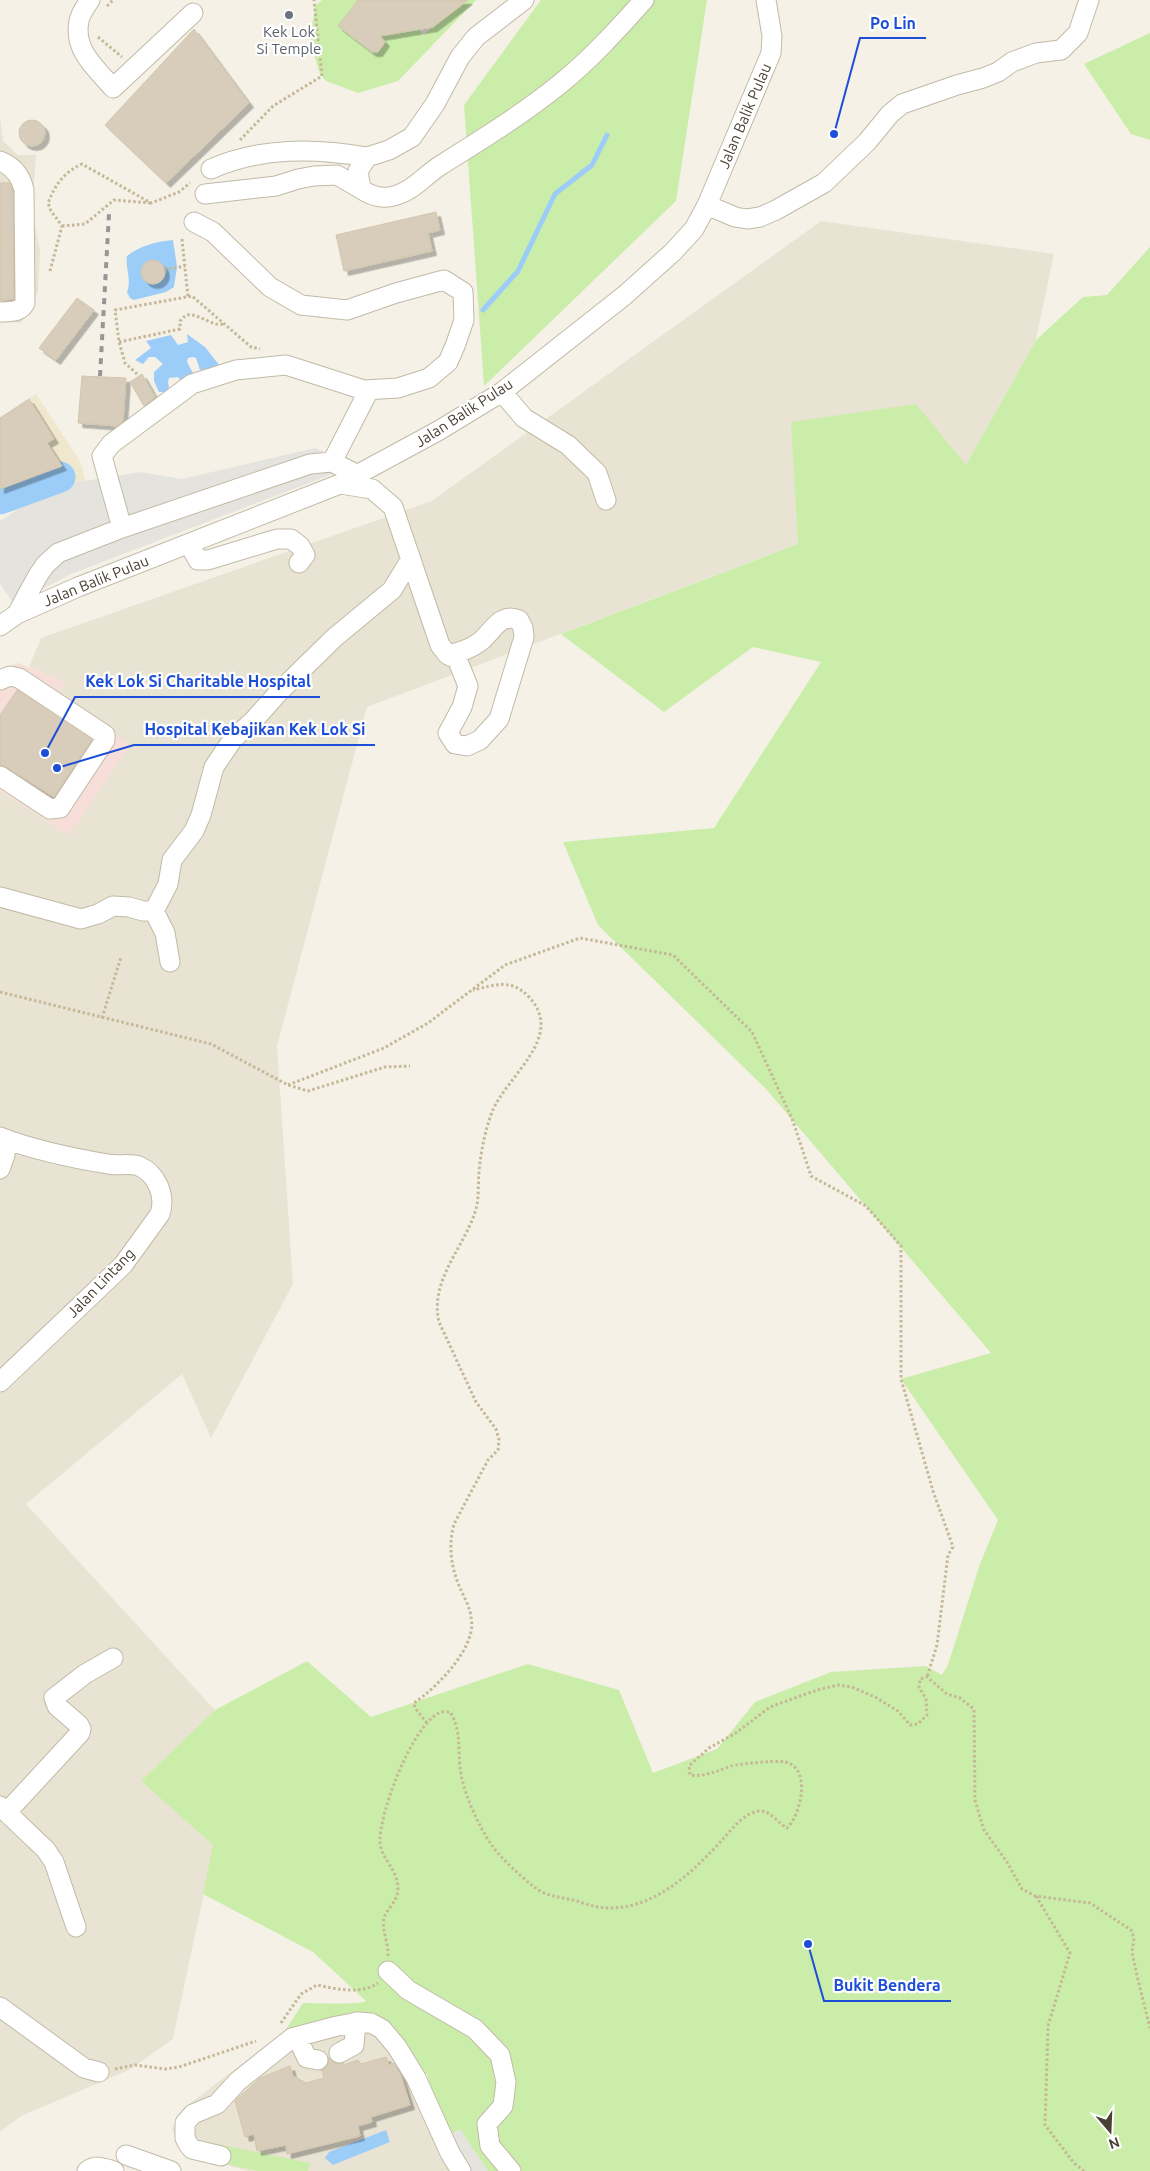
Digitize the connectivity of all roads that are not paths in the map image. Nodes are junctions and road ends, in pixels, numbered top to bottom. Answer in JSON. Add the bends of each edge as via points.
{"nodes":[{"id":1,"x":524,"y":0,"type":"edge"},
{"id":2,"x":644,"y":0,"type":"edge"},
{"id":3,"x":766,"y":0,"type":"edge"},
{"id":4,"x":1089,"y":0,"type":"edge"},
{"id":5,"x":98,"y":4,"type":"edge"},
{"id":6,"x":193,"y":14,"type":"dead end"},
{"id":7,"x":367,"y":157,"type":"junction"},
{"id":8,"x":0,"y":161,"type":"edge"},
{"id":9,"x":211,"y":169,"type":"road end"},
{"id":10,"x":361,"y":189,"type":"junction"},
{"id":11,"x":205,"y":194,"type":"dead end"},
{"id":12,"x":707,"y":205,"type":"junction"},
{"id":13,"x":194,"y":222,"type":"dead end"},
{"id":14,"x":0,"y":312,"type":"edge"},
{"id":15,"x":369,"y":390,"type":"junction"},
{"id":16,"x":502,"y":392,"type":"junction"},
{"id":17,"x":332,"y":462,"type":"junction"},
{"id":18,"x":358,"y":475,"type":"junction"},
{"id":19,"x":340,"y":484,"type":"junction"},
{"id":20,"x":606,"y":500,"type":"dead end"},
{"id":21,"x":122,"y":528,"type":"junction"},
{"id":22,"x":189,"y":544,"type":"junction"},
{"id":23,"x":411,"y":559,"type":"junction"},
{"id":24,"x":299,"y":563,"type":"dead end"},
{"id":25,"x":18,"y":614,"type":"junction"},
{"id":26,"x":0,"y":626,"type":"edge"},
{"id":27,"x":448,"y":655,"type":"junction"},
{"id":28,"x":0,"y":680,"type":"edge"},
{"id":29,"x":0,"y":776,"type":"edge"},
{"id":30,"x":0,"y":898,"type":"edge"},
{"id":31,"x":154,"y":911,"type":"junction"},
{"id":32,"x":170,"y":962,"type":"dead end"},
{"id":33,"x":3,"y":1138,"type":"edge"},
{"id":34,"x":0,"y":1168,"type":"edge"},
{"id":35,"x":0,"y":1382,"type":"edge"},
{"id":36,"x":113,"y":1658,"type":"dead end"},
{"id":37,"x":4,"y":1809,"type":"edge"},
{"id":38,"x":76,"y":1927,"type":"dead end"},
{"id":39,"x":388,"y":1971,"type":"road end"},
{"id":40,"x":0,"y":2007,"type":"edge"},
{"id":41,"x":356,"y":2022,"type":"junction"},
{"id":42,"x":296,"y":2037,"type":"junction"},
{"id":43,"x":340,"y":2053,"type":"dead end"},
{"id":44,"x":318,"y":2060,"type":"dead end"},
{"id":45,"x":99,"y":2072,"type":"road end"},
{"id":46,"x":126,"y":2155,"type":"dead end"},
{"id":47,"x":220,"y":2156,"type":"dead end"},
{"id":48,"x":87,"y":2171,"type":"edge"},
{"id":49,"x":114,"y":2171,"type":"edge"},
{"id":50,"x":171,"y":2171,"type":"edge"},
{"id":51,"x":461,"y":2171,"type":"edge"},
{"id":52,"x":511,"y":2171,"type":"edge"}],
"edges":[{"from":1,"to":7,"type":"street","via":[[476,37],[460,57],[412,137],[389,150]]},
{"from":2,"to":10,"type":"street","via":[[561,84],[436,168],[409,190],[395,196],[379,197]]},
{"from":3,"to":12,"type":"street","name":"Jalan Balik Pulau","via":[[772,36],[771,53]]},
{"from":4,"to":12,"type":"street","via":[[1078,33],[1061,50],[1036,53],[1012,62],[998,72],[902,104],[824,183],[776,210],[748,219]]},
{"from":5,"to":6,"type":"street","via":[[79,19],[78,35],[82,52],[113,88]]},
{"from":7,"to":9,"type":"street","via":[[322,150],[287,150],[245,157]]},
{"from":7,"to":10,"type":"street","via":[[358,171]]},
{"from":8,"to":14,"type":"street","via":[[11,166],[24,190],[25,294],[22,309]]},
{"from":10,"to":11,"type":"street","via":[[337,176],[314,176],[276,186]]},
{"from":12,"to":16,"type":"street","name":"Jalan Balik Pulau","via":[[694,229],[673,252],[625,295]]},
{"from":13,"to":15,"type":"street","via":[[213,232],[270,287],[301,305],[347,310],[444,280],[462,292],[464,320],[448,362],[429,378],[398,388]]},
{"from":15,"to":17,"type":"street"},
{"from":15,"to":21,"type":"street","via":[[286,365],[236,370],[192,384],[111,444],[102,456]]},
{"from":16,"to":18,"type":"street","name":"Jalan Balik Pulau"},
{"from":16,"to":20,"type":"street","via":[[524,418],[568,445],[597,473]]},
{"from":17,"to":18,"type":"street"},
{"from":17,"to":21,"type":"street","via":[[310,464]]},
{"from":18,"to":19,"type":"street","name":"Jalan Balik Pulau"},
{"from":19,"to":22,"type":"street","name":"Jalan Balik Pulau"},
{"from":19,"to":23,"type":"street","via":[[372,489],[393,507]]},
{"from":21,"to":25,"type":"street","via":[[58,553],[37,577]]},
{"from":22,"to":24,"type":"street","via":[[198,560],[208,560],[277,539],[291,539],[305,555]]},
{"from":22,"to":25,"type":"street","name":"Jalan Balik Pulau"},
{"from":23,"to":27,"type":"street","via":[[440,645]]},
{"from":23,"to":31,"type":"street","via":[[392,590],[334,638],[233,739],[214,767],[202,814],[194,831],[172,860],[168,884]]},
{"from":25,"to":26,"type":"street","name":"Jalan Balik Pulau"},
{"from":27,"to":27,"type":"street","via":[[457,659],[468,686],[462,707],[448,733],[455,744],[467,746],[480,740],[498,719],[524,637],[523,628],[519,620],[506,618],[481,641]]},
{"from":28,"to":29,"type":"street","via":[[10,676],[19,678],[105,735],[105,740],[60,808],[50,809]]},
{"from":30,"to":31,"type":"street","via":[[81,919],[113,906]]},
{"from":31,"to":32,"type":"street","via":[[165,934]]},
{"from":33,"to":34,"type":"street","via":[[5,1155]]},
{"from":33,"to":35,"type":"street","name":"Jalan Lintang","via":[[110,1164],[138,1166],[154,1177],[163,1206],[123,1264]]},
{"from":36,"to":37,"type":"street","via":[[54,1698],[55,1704],[79,1725],[80,1733]]},
{"from":37,"to":38,"type":"street","via":[[54,1862]]},
{"from":39,"to":52,"type":"street","via":[[408,1990],[475,2029],[500,2056],[506,2082],[503,2106],[487,2124],[490,2146]]},
{"from":40,"to":45,"type":"street","via":[[84,2068]]},
{"from":41,"to":42,"type":"street"},
{"from":41,"to":43,"type":"street","via":[[354,2045]]},
{"from":41,"to":51,"type":"street","via":[[371,2022],[382,2029],[397,2047],[416,2078]]},
{"from":42,"to":44,"type":"street","via":[[307,2058]]},
{"from":42,"to":47,"type":"street","via":[[238,2081],[217,2104],[193,2114],[185,2123],[185,2138],[192,2149]]},
{"from":46,"to":50,"type":"street"},
{"from":48,"to":49,"type":"street","via":[[99,2166]]}]}
